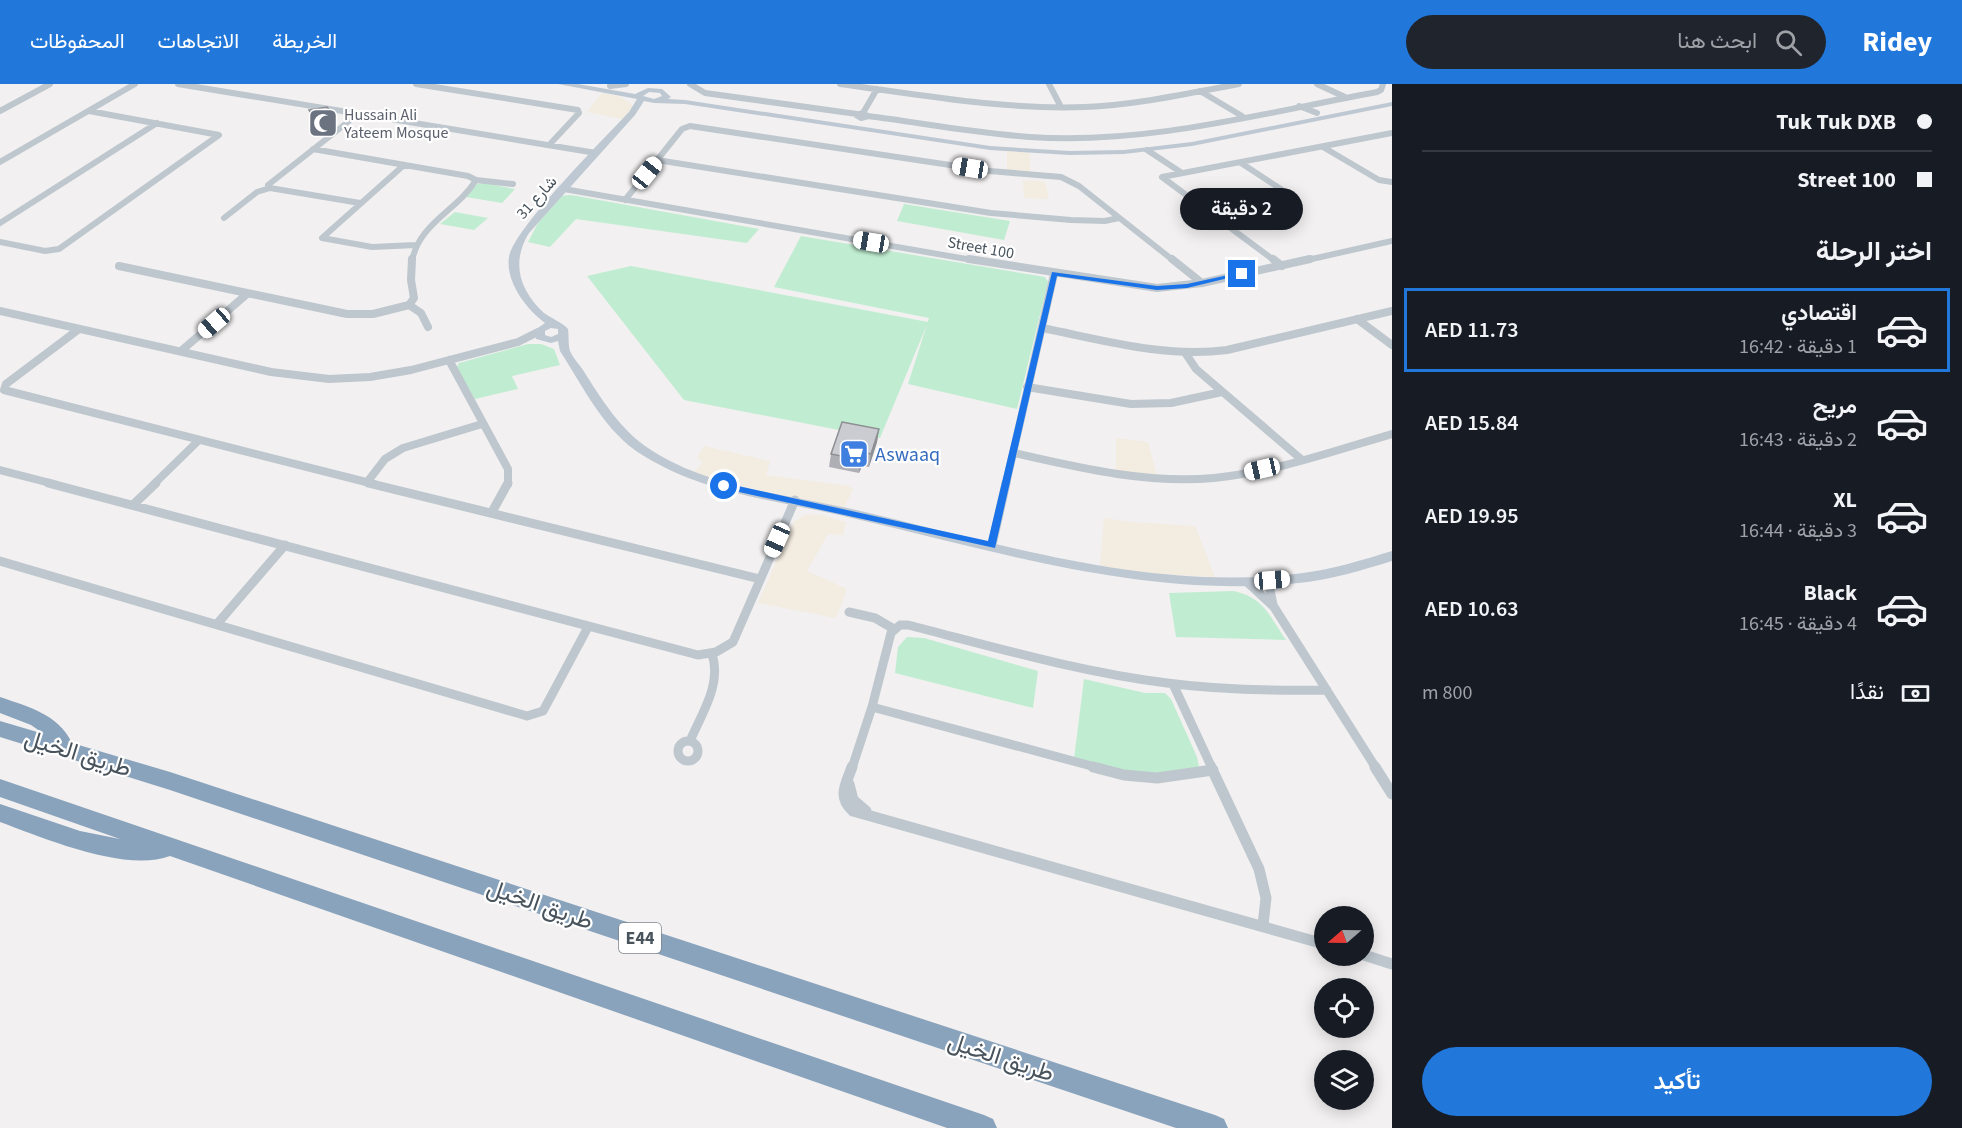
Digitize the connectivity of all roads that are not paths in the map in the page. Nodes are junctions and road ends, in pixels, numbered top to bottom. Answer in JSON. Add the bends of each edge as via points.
{"nodes":[{"id":1,"x":50,"y":84,"type":"edge"},
{"id":2,"x":135,"y":84,"type":"edge"},
{"id":3,"x":178,"y":84,"type":"edge"},
{"id":4,"x":233,"y":84,"type":"edge"},
{"id":5,"x":416,"y":84,"type":"edge"},
{"id":6,"x":562,"y":84,"type":"edge"},
{"id":7,"x":594,"y":84,"type":"edge"},
{"id":8,"x":626,"y":84,"type":"edge"},
{"id":9,"x":656,"y":84,"type":"edge"},
{"id":10,"x":690,"y":84,"type":"edge"},
{"id":11,"x":840,"y":84,"type":"edge"},
{"id":12,"x":1049,"y":84,"type":"edge"},
{"id":13,"x":1239,"y":84,"type":"edge"},
{"id":14,"x":1317,"y":84,"type":"edge"},
{"id":15,"x":1383,"y":84,"type":"edge"},
{"id":16,"x":606,"y":88,"type":"junction"},
{"id":17,"x":877,"y":89,"type":"junction"},
{"id":18,"x":667,"y":90,"type":"edge"},
{"id":19,"x":222,"y":91,"type":"junction"},
{"id":20,"x":1200,"y":91,"type":"junction"},
{"id":21,"x":643,"y":94,"type":"junction"},
{"id":22,"x":1346,"y":98,"type":"junction"},
{"id":23,"x":1392,"y":99,"type":"edge"},
{"id":24,"x":657,"y":101,"type":"junction"},
{"id":25,"x":1392,"y":104,"type":"edge"},
{"id":26,"x":1299,"y":106,"type":"junction"},
{"id":27,"x":1061,"y":107,"type":"junction"},
{"id":28,"x":634,"y":110,"type":"junction"},
{"id":29,"x":0,"y":111,"type":"edge"},
{"id":30,"x":89,"y":111,"type":"junction"},
{"id":31,"x":777,"y":111,"type":"junction"},
{"id":32,"x":1317,"y":112,"type":"junction"},
{"id":33,"x":358,"y":114,"type":"junction"},
{"id":34,"x":861,"y":115,"type":"junction"},
{"id":35,"x":1242,"y":116,"type":"junction"},
{"id":36,"x":157,"y":123,"type":"junction"},
{"id":37,"x":1392,"y":134,"type":"edge"},
{"id":38,"x":550,"y":144,"type":"junction"},
{"id":39,"x":1323,"y":147,"type":"junction"},
{"id":40,"x":313,"y":149,"type":"junction"},
{"id":41,"x":1147,"y":150,"type":"junction"},
{"id":42,"x":597,"y":153,"type":"junction"},
{"id":43,"x":2,"y":160,"type":"edge"},
{"id":44,"x":657,"y":160,"type":"junction"},
{"id":45,"x":1241,"y":163,"type":"junction"},
{"id":46,"x":404,"y":165,"type":"junction"},
{"id":47,"x":1182,"y":173,"type":"junction"},
{"id":48,"x":476,"y":180,"type":"junction"},
{"id":49,"x":1392,"y":182,"type":"edge"},
{"id":50,"x":513,"y":184,"type":"dead end"},
{"id":51,"x":270,"y":188,"type":"junction"},
{"id":52,"x":564,"y":189,"type":"junction"},
{"id":53,"x":625,"y":200,"type":"junction"},
{"id":54,"x":360,"y":203,"type":"junction"},
{"id":55,"x":1215,"y":217,"type":"junction"},
{"id":56,"x":224,"y":218,"type":"dead end"},
{"id":57,"x":1119,"y":218,"type":"junction"},
{"id":58,"x":0,"y":223,"type":"edge"},
{"id":59,"x":1392,"y":241,"type":"edge"},
{"id":60,"x":0,"y":242,"type":"edge"},
{"id":61,"x":416,"y":245,"type":"junction"},
{"id":62,"x":119,"y":266,"type":"dead end"},
{"id":63,"x":1282,"y":266,"type":"junction"},
{"id":64,"x":1054,"y":274,"type":"junction"},
{"id":65,"x":1202,"y":283,"type":"junction"},
{"id":66,"x":247,"y":294,"type":"junction"},
{"id":67,"x":409,"y":305,"type":"junction"},
{"id":68,"x":0,"y":311,"type":"edge"},
{"id":69,"x":1392,"y":311,"type":"edge"},
{"id":70,"x":540,"y":316,"type":"junction"},
{"id":71,"x":1357,"y":319,"type":"junction"},
{"id":72,"x":556,"y":325,"type":"junction"},
{"id":73,"x":428,"y":327,"type":"dead end"},
{"id":74,"x":1042,"y":328,"type":"junction"},
{"id":75,"x":79,"y":329,"type":"junction"},
{"id":76,"x":542,"y":335,"type":"junction"},
{"id":77,"x":563,"y":336,"type":"junction"},
{"id":78,"x":1392,"y":345,"type":"edge"},
{"id":79,"x":182,"y":351,"type":"junction"},
{"id":80,"x":565,"y":351,"type":"junction"},
{"id":81,"x":1186,"y":354,"type":"junction"},
{"id":82,"x":448,"y":360,"type":"junction"},
{"id":83,"x":1027,"y":387,"type":"junction"},
{"id":84,"x":2,"y":388,"type":"edge"},
{"id":85,"x":1222,"y":393,"type":"junction"},
{"id":86,"x":482,"y":424,"type":"junction"},
{"id":87,"x":1392,"y":434,"type":"edge"},
{"id":88,"x":198,"y":441,"type":"junction"},
{"id":89,"x":1014,"y":453,"type":"junction"},
{"id":90,"x":1301,"y":459,"type":"junction"},
{"id":91,"x":0,"y":470,"type":"edge"},
{"id":92,"x":368,"y":481,"type":"junction"},
{"id":93,"x":795,"y":500,"type":"junction"},
{"id":94,"x":134,"y":504,"type":"junction"},
{"id":95,"x":492,"y":512,"type":"junction"},
{"id":96,"x":285,"y":545,"type":"junction"},
{"id":97,"x":992,"y":545,"type":"junction"},
{"id":98,"x":1392,"y":556,"type":"edge"},
{"id":99,"x":0,"y":561,"type":"edge"},
{"id":100,"x":760,"y":579,"type":"junction"},
{"id":101,"x":1272,"y":580,"type":"junction"},
{"id":102,"x":1247,"y":582,"type":"junction"},
{"id":103,"x":1274,"y":607,"type":"junction"},
{"id":104,"x":849,"y":612,"type":"dead end"},
{"id":105,"x":217,"y":624,"type":"junction"},
{"id":106,"x":588,"y":627,"type":"junction"},
{"id":107,"x":894,"y":629,"type":"junction"},
{"id":108,"x":711,"y":654,"type":"junction"},
{"id":109,"x":1173,"y":684,"type":"junction"},
{"id":110,"x":1327,"y":690,"type":"junction"},
{"id":111,"x":0,"y":705,"type":"edge"},
{"id":112,"x":872,"y":707,"type":"junction"},
{"id":113,"x":0,"y":729,"type":"edge"},
{"id":114,"x":690,"y":741,"type":"dead end"},
{"id":115,"x":65,"y":748,"type":"junction"},
{"id":116,"x":1213,"y":770,"type":"junction"},
{"id":117,"x":0,"y":788,"type":"edge"},
{"id":118,"x":1391,"y":790,"type":"edge"},
{"id":119,"x":0,"y":813,"type":"edge"},
{"id":120,"x":172,"y":848,"type":"junction"},
{"id":121,"x":1263,"y":925,"type":"junction"},
{"id":122,"x":1314,"y":941,"type":"edge"},
{"id":123,"x":1374,"y":958,"type":"edge"},
{"id":124,"x":1392,"y":964,"type":"edge"},
{"id":125,"x":984,"y":1128,"type":"edge"},
{"id":126,"x":1215,"y":1128,"type":"edge"}],
"edges":[{"from":1,"to":29,"type":"street"},
{"from":2,"to":30,"type":"street"},
{"from":3,"to":19,"type":"street"},
{"from":4,"to":19,"type":"street"},
{"from":5,"to":38,"type":"street","via":[[578,110]]},
{"from":6,"to":16,"type":"main road"},
{"from":7,"to":16,"type":"main road"},
{"from":8,"to":16,"type":"street"},
{"from":9,"to":21,"type":"main road","name":"شارع 31"},
{"from":10,"to":34,"type":"street","via":[[705,93]]},
{"from":11,"to":17,"type":"street"},
{"from":12,"to":27,"type":"street"},
{"from":13,"to":20,"type":"street"},
{"from":14,"to":22,"type":"street"},
{"from":15,"to":22,"type":"street","via":[[1379,91]]},
{"from":16,"to":21,"type":"main road"},
{"from":16,"to":28,"type":"main road","via":[[627,98]]},
{"from":17,"to":27,"type":"street","via":[[991,104]]},
{"from":17,"to":34,"type":"street"},
{"from":18,"to":21,"type":"main road"},
{"from":18,"to":24,"type":"main road","via":[[665,99]]},
{"from":18,"to":31,"type":"main road"},
{"from":19,"to":33,"type":"street"},
{"from":20,"to":27,"type":"street","via":[[1126,104]]},
{"from":20,"to":35,"type":"street"},
{"from":21,"to":24,"type":"main road"},
{"from":21,"to":28,"type":"main road","name":"شارع 31"},
{"from":22,"to":26,"type":"street"},
{"from":23,"to":32,"type":"main road"},
{"from":24,"to":28,"type":"main road","name":"شارع 31"},
{"from":24,"to":41,"type":"main road","via":[[999,148],[1070,153]]},
{"from":25,"to":41,"type":"main road"},
{"from":26,"to":32,"type":"street"},
{"from":26,"to":35,"type":"street"},
{"from":28,"to":42,"type":"main road","name":"شارع 31"},
{"from":30,"to":36,"type":"street"},
{"from":30,"to":43,"type":"street"},
{"from":31,"to":32,"type":"main road","via":[[988,141],[1063,147],[1159,142]]},
{"from":31,"to":34,"type":"main road","via":[[852,119]]},
{"from":33,"to":38,"type":"street"},
{"from":33,"to":40,"type":"street"},
{"from":34,"to":35,"type":"street","via":[[1031,137],[1148,134]]},
{"from":36,"to":58,"type":"street"},
{"from":36,"to":60,"type":"street","via":[[217,133],[219,137],[59,249],[45,251]]},
{"from":37,"to":39,"type":"street"},
{"from":38,"to":42,"type":"street"},
{"from":39,"to":45,"type":"street"},
{"from":39,"to":49,"type":"street","via":[[1379,180]]},
{"from":40,"to":46,"type":"street"},
{"from":40,"to":51,"type":"street","via":[[268,183]]},
{"from":41,"to":47,"type":"street"},
{"from":42,"to":52,"type":"main road","name":"شارع 31"},
{"from":44,"to":53,"type":"street"},
{"from":44,"to":57,"type":"street","via":[[1000,214],[1071,220]]},
{"from":44,"to":57,"type":"street","via":[[684,128],[697,127],[990,171],[1061,177],[1079,186]]},
{"from":45,"to":47,"type":"street"},
{"from":45,"to":55,"type":"street","via":[[1294,200]]},
{"from":46,"to":48,"type":"street"},
{"from":46,"to":54,"type":"street"},
{"from":47,"to":55,"type":"street","via":[[1162,179]]},
{"from":48,"to":50,"type":"street"},
{"from":48,"to":61,"type":"street"},
{"from":51,"to":54,"type":"street"},
{"from":51,"to":56,"type":"street","via":[[257,192]]},
{"from":52,"to":53,"type":"street","name":"Street 100"},
{"from":52,"to":70,"type":"main road","name":"شارع 31","via":[[526,231],[515,251],[514,272]]},
{"from":53,"to":64,"type":"street","name":"Street 100"},
{"from":54,"to":61,"type":"street","via":[[322,238],[372,247]]},
{"from":55,"to":63,"type":"street"},
{"from":57,"to":65,"type":"street"},
{"from":59,"to":63,"type":"street","name":"Street 100"},
{"from":61,"to":67,"type":"street","via":[[409,273],[414,298]]},
{"from":62,"to":66,"type":"street"},
{"from":63,"to":65,"type":"street","name":"Street 100"},
{"from":64,"to":65,"type":"street","name":"Street 100","via":[[1157,288]]},
{"from":64,"to":74,"type":"street"},
{"from":66,"to":67,"type":"street","via":[[347,314],[374,314]]},
{"from":66,"to":79,"type":"street"},
{"from":67,"to":73,"type":"street","via":[[421,313]]},
{"from":68,"to":75,"type":"street"},
{"from":69,"to":71,"type":"street"},
{"from":70,"to":72,"type":"main road","name":"شارع 31"},
{"from":70,"to":76,"type":"main road"},
{"from":71,"to":78,"type":"street"},
{"from":71,"to":81,"type":"street","via":[[1214,353]]},
{"from":72,"to":76,"type":"main road"},
{"from":72,"to":77,"type":"main road","via":[[563,329]]},
{"from":74,"to":81,"type":"street"},
{"from":74,"to":83,"type":"street"},
{"from":75,"to":79,"type":"street"},
{"from":75,"to":84,"type":"street"},
{"from":76,"to":77,"type":"main road","via":[[556,340]]},
{"from":76,"to":80,"type":"main road"},
{"from":76,"to":82,"type":"street"},
{"from":77,"to":80,"type":"main road"},
{"from":79,"to":82,"type":"street","via":[[289,376],[328,379],[381,375]]},
{"from":80,"to":93,"type":"main road","via":[[617,427],[644,452],[724,486]]},
{"from":81,"to":85,"type":"street"},
{"from":82,"to":86,"type":"street"},
{"from":83,"to":85,"type":"street","via":[[1131,404],[1171,403]]},
{"from":83,"to":89,"type":"street"},
{"from":84,"to":88,"type":"street","via":[[7,393]]},
{"from":85,"to":90,"type":"street"},
{"from":86,"to":92,"type":"street","via":[[403,448],[385,459]]},
{"from":86,"to":95,"type":"street","via":[[510,477]]},
{"from":87,"to":90,"type":"street"},
{"from":88,"to":92,"type":"street"},
{"from":88,"to":94,"type":"street"},
{"from":89,"to":90,"type":"street","via":[[1102,472],[1159,479],[1214,478]]},
{"from":89,"to":97,"type":"street"},
{"from":91,"to":94,"type":"street"},
{"from":92,"to":95,"type":"street"},
{"from":93,"to":97,"type":"main road"},
{"from":93,"to":100,"type":"street"},
{"from":94,"to":96,"type":"street"},
{"from":95,"to":100,"type":"street"},
{"from":96,"to":105,"type":"street"},
{"from":96,"to":106,"type":"street"},
{"from":97,"to":102,"type":"main road","via":[[1138,575]]},
{"from":98,"to":101,"type":"main road","via":[[1335,572]]},
{"from":99,"to":105,"type":"street"},
{"from":100,"to":108,"type":"street","via":[[733,642]]},
{"from":101,"to":102,"type":"main road"},
{"from":101,"to":103,"type":"street","via":[[1270,596]]},
{"from":102,"to":103,"type":"street"},
{"from":103,"to":110,"type":"street"},
{"from":104,"to":107,"type":"street","via":[[875,618]]},
{"from":105,"to":106,"type":"street","via":[[533,716],[543,711]]},
{"from":106,"to":108,"type":"street","via":[[698,655]]},
{"from":107,"to":109,"type":"street","via":[[908,625],[1093,671]]},
{"from":107,"to":112,"type":"street"},
{"from":108,"to":114,"type":"street","via":[[717,680]]},
{"from":109,"to":110,"type":"street","via":[[1269,691]]},
{"from":109,"to":116,"type":"street"},
{"from":110,"to":118,"type":"street"},
{"from":111,"to":115,"type":"highway","via":[[48,726],[59,735]]},
{"from":112,"to":116,"type":"street","via":[[1124,776],[1157,778]]},
{"from":112,"to":121,"type":"street","via":[[843,794],[845,804],[853,811]]},
{"from":113,"to":115,"type":"highway","name":"طريق الخيل","number":"E44"},
{"from":115,"to":126,"type":"highway","name":"طريق الخيل","number":"E44"},
{"from":116,"to":121,"type":"street","via":[[1259,869],[1266,898]]},
{"from":117,"to":120,"type":"highway"},
{"from":119,"to":120,"type":"highway","via":[[99,846],[134,850]]},
{"from":120,"to":125,"type":"highway"},
{"from":121,"to":122,"type":"street"},
{"from":123,"to":124,"type":"street"}]}
